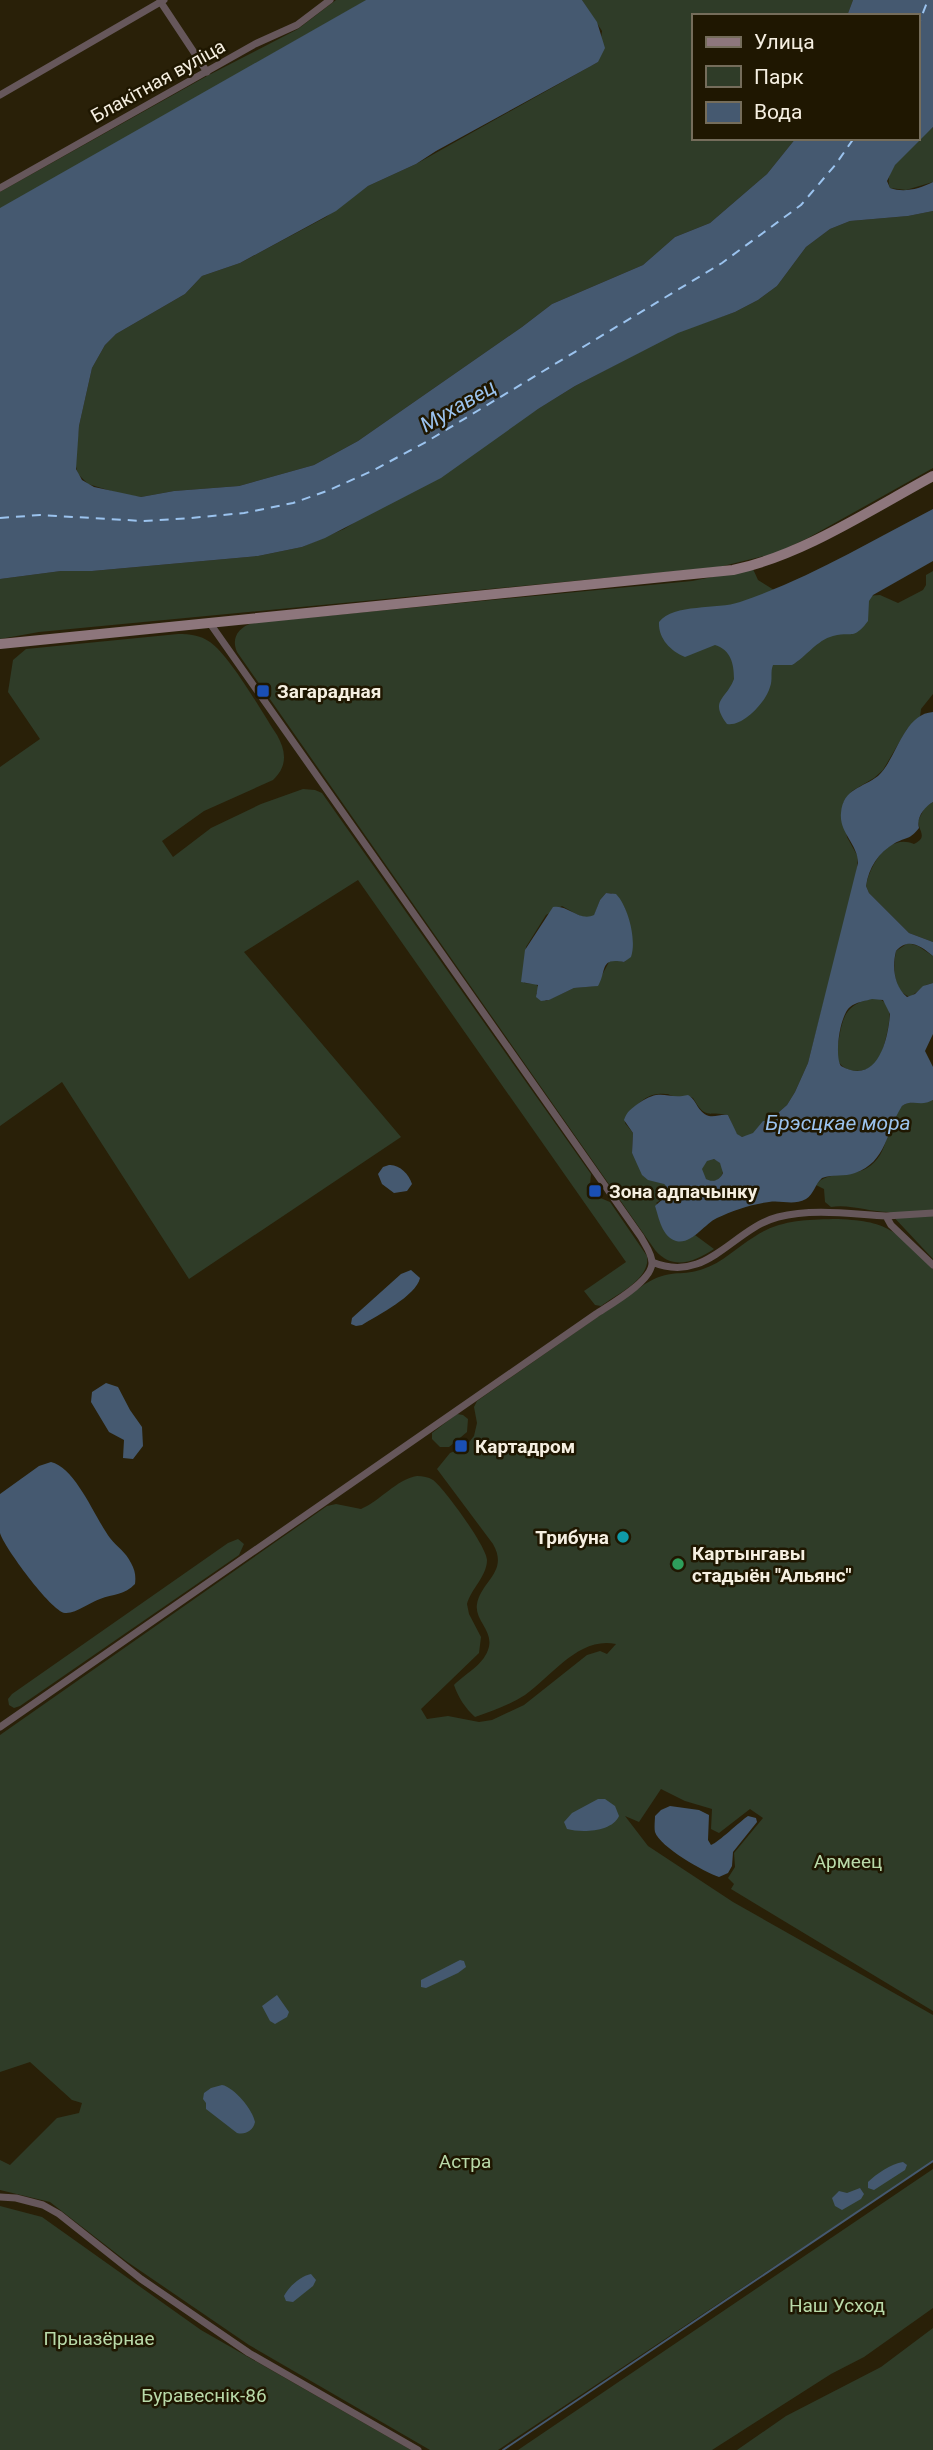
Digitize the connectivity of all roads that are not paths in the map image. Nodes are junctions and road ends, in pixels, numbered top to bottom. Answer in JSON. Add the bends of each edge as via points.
{"nodes":[{"id":1,"x":330,"y":0,"type":"edge"},
{"id":2,"x":161,"y":1,"type":"edge"},
{"id":3,"x":206,"y":72,"type":"junction"},
{"id":4,"x":0,"y":94,"type":"edge"},
{"id":5,"x":0,"y":188,"type":"edge"},
{"id":6,"x":933,"y":476,"type":"edge"},
{"id":7,"x":209,"y":622,"type":"junction"},
{"id":8,"x":0,"y":644,"type":"edge"},
{"id":9,"x":933,"y":1213,"type":"edge"},
{"id":10,"x":886,"y":1216,"type":"junction"},
{"id":11,"x":652,"y":1262,"type":"junction"},
{"id":12,"x":933,"y":1265,"type":"edge"},
{"id":13,"x":0,"y":1727,"type":"edge"},
{"id":14,"x":0,"y":2197,"type":"edge"},
{"id":15,"x":418,"y":2450,"type":"edge"}],
"edges":[{"from":1,"to":3,"type":"street","name":"Блакітная вуліца","via":[[297,25]]},
{"from":2,"to":3,"type":"street"},
{"from":2,"to":4,"type":"street"},
{"from":3,"to":5,"type":"street","name":"Блакітная вуліца"},
{"from":6,"to":7,"type":"street","via":[[792,551],[733,570]]},
{"from":7,"to":8,"type":"street"},
{"from":7,"to":11,"type":"street","via":[[641,1237]]},
{"from":9,"to":10,"type":"street"},
{"from":10,"to":11,"type":"street","via":[[786,1216],[756,1227],[702,1262],[677,1268]]},
{"from":10,"to":12,"type":"street"},
{"from":11,"to":13,"type":"street","via":[[645,1279],[596,1314]]},
{"from":14,"to":15,"type":"street","via":[[43,2205],[59,2214],[141,2279],[249,2353]]}]}
